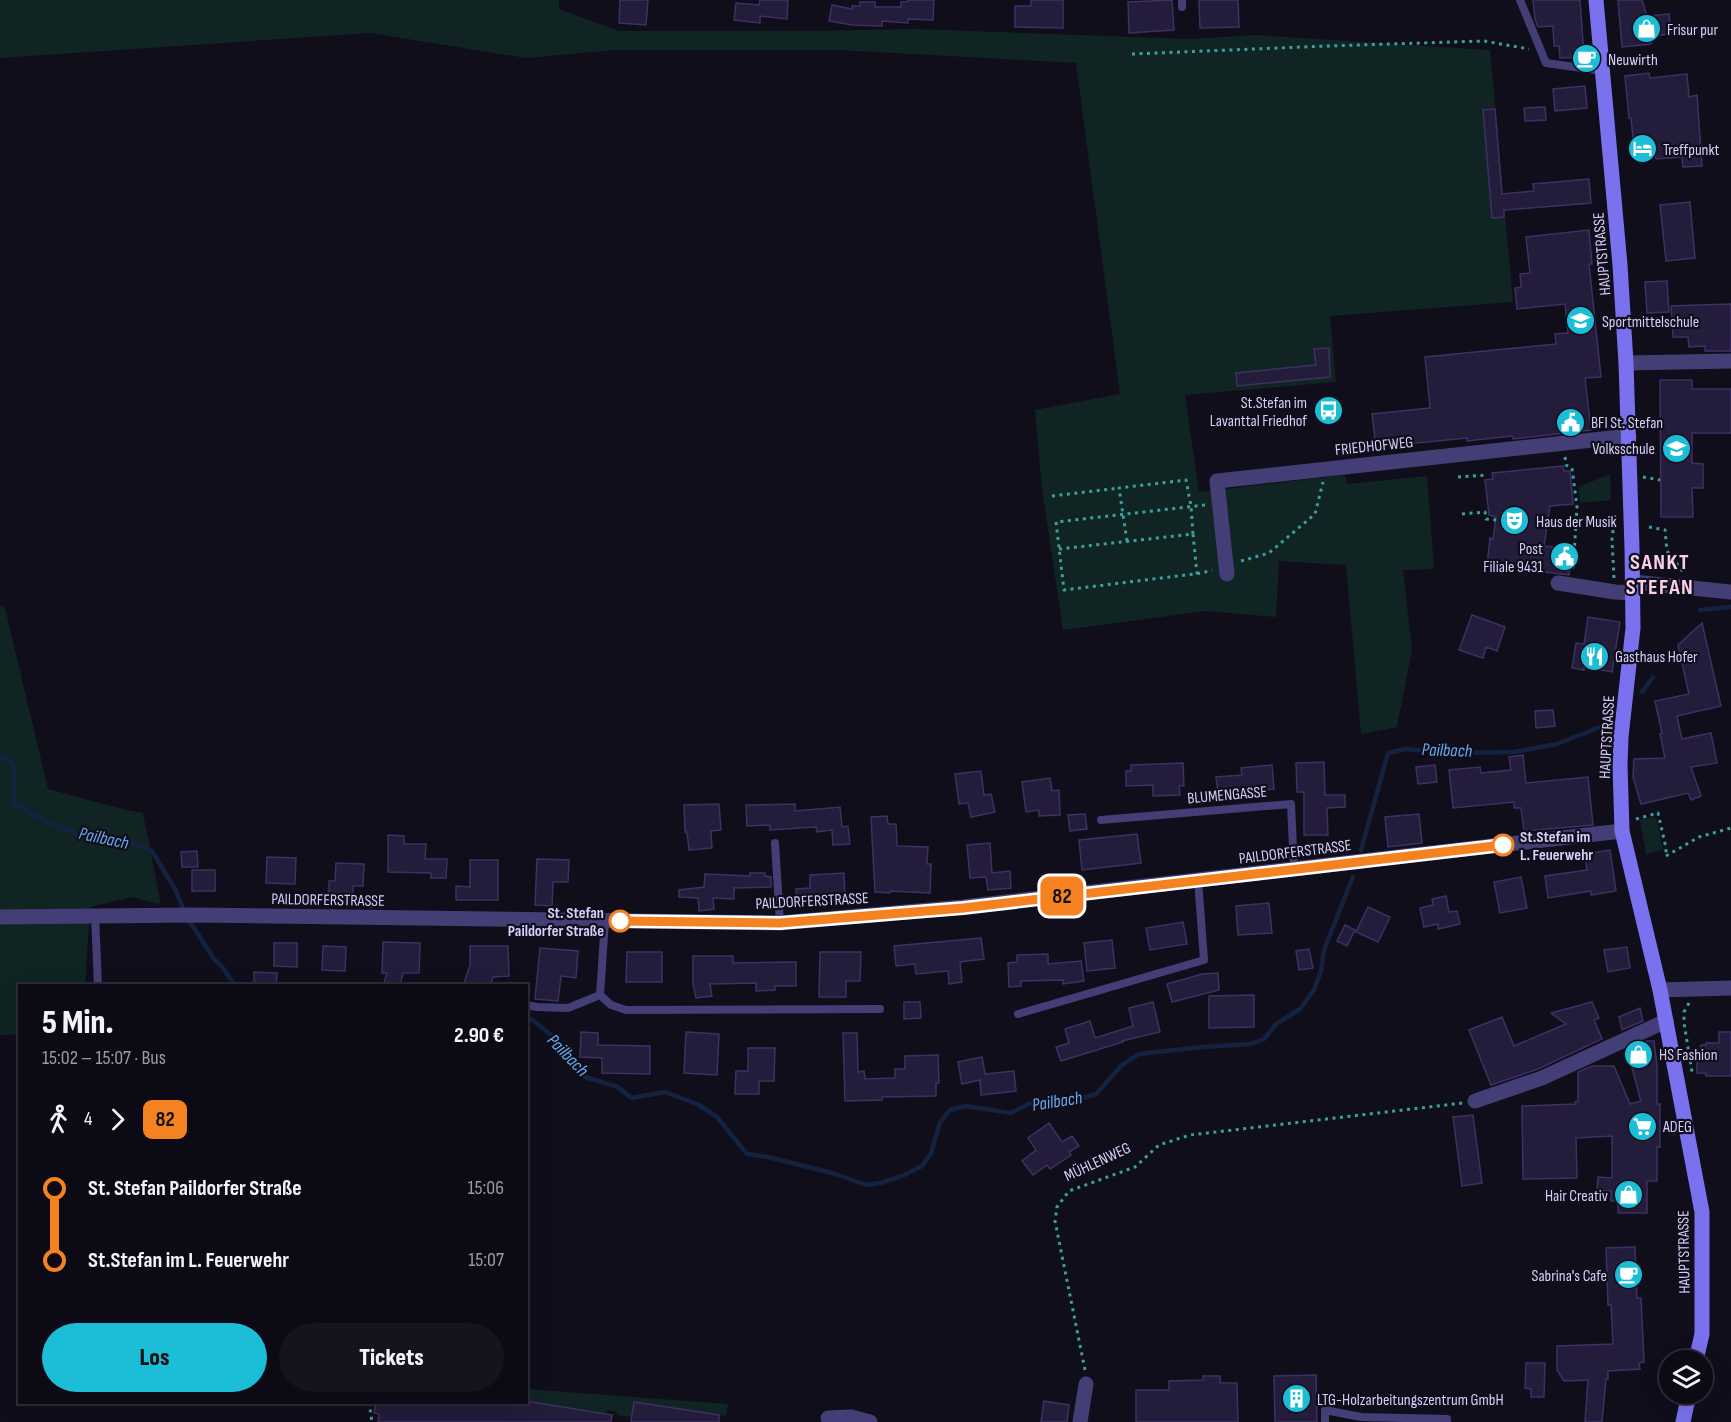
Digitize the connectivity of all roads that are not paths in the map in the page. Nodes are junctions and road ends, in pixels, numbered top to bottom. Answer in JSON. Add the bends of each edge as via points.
{"nodes":[{"id":1,"x":1520,"y":0,"type":"edge"},
{"id":2,"x":1596,"y":0,"type":"edge"},
{"id":3,"x":1603,"y":72,"type":"junction"},
{"id":4,"x":1731,"y":361,"type":"edge"},
{"id":5,"x":1626,"y":363,"type":"junction"},
{"id":6,"x":1629,"y":436,"type":"junction"},
{"id":7,"x":1226,"y":570,"type":"road end"},
{"id":8,"x":1558,"y":583,"type":"dead end"},
{"id":9,"x":1633,"y":587,"type":"junction"},
{"id":10,"x":1731,"y":592,"type":"edge"},
{"id":11,"x":1101,"y":820,"type":"dead end"},
{"id":12,"x":1622,"y":831,"type":"junction"},
{"id":13,"x":775,"y":843,"type":"dead end"},
{"id":14,"x":1294,"y":869,"type":"junction"},
{"id":15,"x":1198,"y":880,"type":"junction"},
{"id":16,"x":95,"y":916,"type":"junction"},
{"id":17,"x":0,"y":917,"type":"edge"},
{"id":18,"x":605,"y":921,"type":"junction"},
{"id":19,"x":780,"y":923,"type":"junction"},
{"id":20,"x":98,"y":984,"type":"edge"},
{"id":21,"x":1731,"y":988,"type":"edge"},
{"id":22,"x":1660,"y":990,"type":"junction"},
{"id":23,"x":600,"y":995,"type":"junction"},
{"id":24,"x":528,"y":1005,"type":"edge"},
{"id":25,"x":880,"y":1009,"type":"dead end"},
{"id":26,"x":1018,"y":1014,"type":"dead end"},
{"id":27,"x":1666,"y":1022,"type":"junction"},
{"id":28,"x":1475,"y":1101,"type":"road end"},
{"id":29,"x":1698,"y":1350,"type":"edge"},
{"id":30,"x":1086,"y":1384,"type":"road end"},
{"id":31,"x":1687,"y":1404,"type":"edge"},
{"id":32,"x":828,"y":1418,"type":"dead end"},
{"id":33,"x":870,"y":1422,"type":"edge"},
{"id":34,"x":1080,"y":1422,"type":"edge"},
{"id":35,"x":1325,"y":1422,"type":"edge"},
{"id":36,"x":1447,"y":1422,"type":"edge"},
{"id":37,"x":1683,"y":1422,"type":"edge"}],
"edges":[{"from":1,"to":3,"type":"lane","via":[[1546,63]]},
{"from":2,"to":3,"type":"main road","name":"HAUPTSTRASSE"},
{"from":3,"to":5,"type":"main road","name":"HAUPTSTRASSE"},
{"from":4,"to":5,"type":"street"},
{"from":5,"to":6,"type":"main road","name":"HAUPTSTRASSE"},
{"from":6,"to":7,"type":"street","name":"FRIEDHOFWEG","via":[[1217,481]]},
{"from":6,"to":9,"type":"main road","name":"HAUPTSTRASSE"},
{"from":8,"to":9,"type":"street","via":[[1615,592]]},
{"from":9,"to":10,"type":"street"},
{"from":9,"to":12,"type":"main road","name":"HAUPTSTRASSE","via":[[1621,756]]},
{"from":11,"to":14,"type":"lane","name":"BLUMENGASSE","via":[[1291,804]]},
{"from":12,"to":14,"type":"street","name":"PAILDORFERSTRASSE"},
{"from":12,"to":22,"type":"main road","name":"HAUPTSTRASSE"},
{"from":13,"to":19,"type":"lane"},
{"from":14,"to":15,"type":"street","name":"PAILDORFERSTRASSE"},
{"from":15,"to":19,"type":"street","name":"PAILDORFERSTRASSE","via":[[963,908]]},
{"from":15,"to":26,"type":"lane","via":[[1204,960]]},
{"from":16,"to":17,"type":"street","name":"PAILDORFERSTRASSE"},
{"from":16,"to":18,"type":"street","name":"PAILDORFERSTRASSE"},
{"from":16,"to":20,"type":"lane"},
{"from":18,"to":19,"type":"street","name":"PAILDORFERSTRASSE"},
{"from":18,"to":23,"type":"lane"},
{"from":21,"to":22,"type":"street"},
{"from":22,"to":27,"type":"main road","name":"HAUPTSTRASSE"},
{"from":23,"to":24,"type":"lane","via":[[568,1008]]},
{"from":23,"to":25,"type":"lane","via":[[611,1005],[626,1010]]},
{"from":27,"to":28,"type":"street","via":[[1542,1078]]},
{"from":27,"to":29,"type":"main road","name":"HAUPTSTRASSE","via":[[1702,1212],[1702,1334]]},
{"from":30,"to":34,"type":"street"},
{"from":31,"to":37,"type":"main road"},
{"from":32,"to":33,"type":"street"},
{"from":35,"to":36,"type":"lane","via":[[1325,1410],[1361,1417]]}]}
